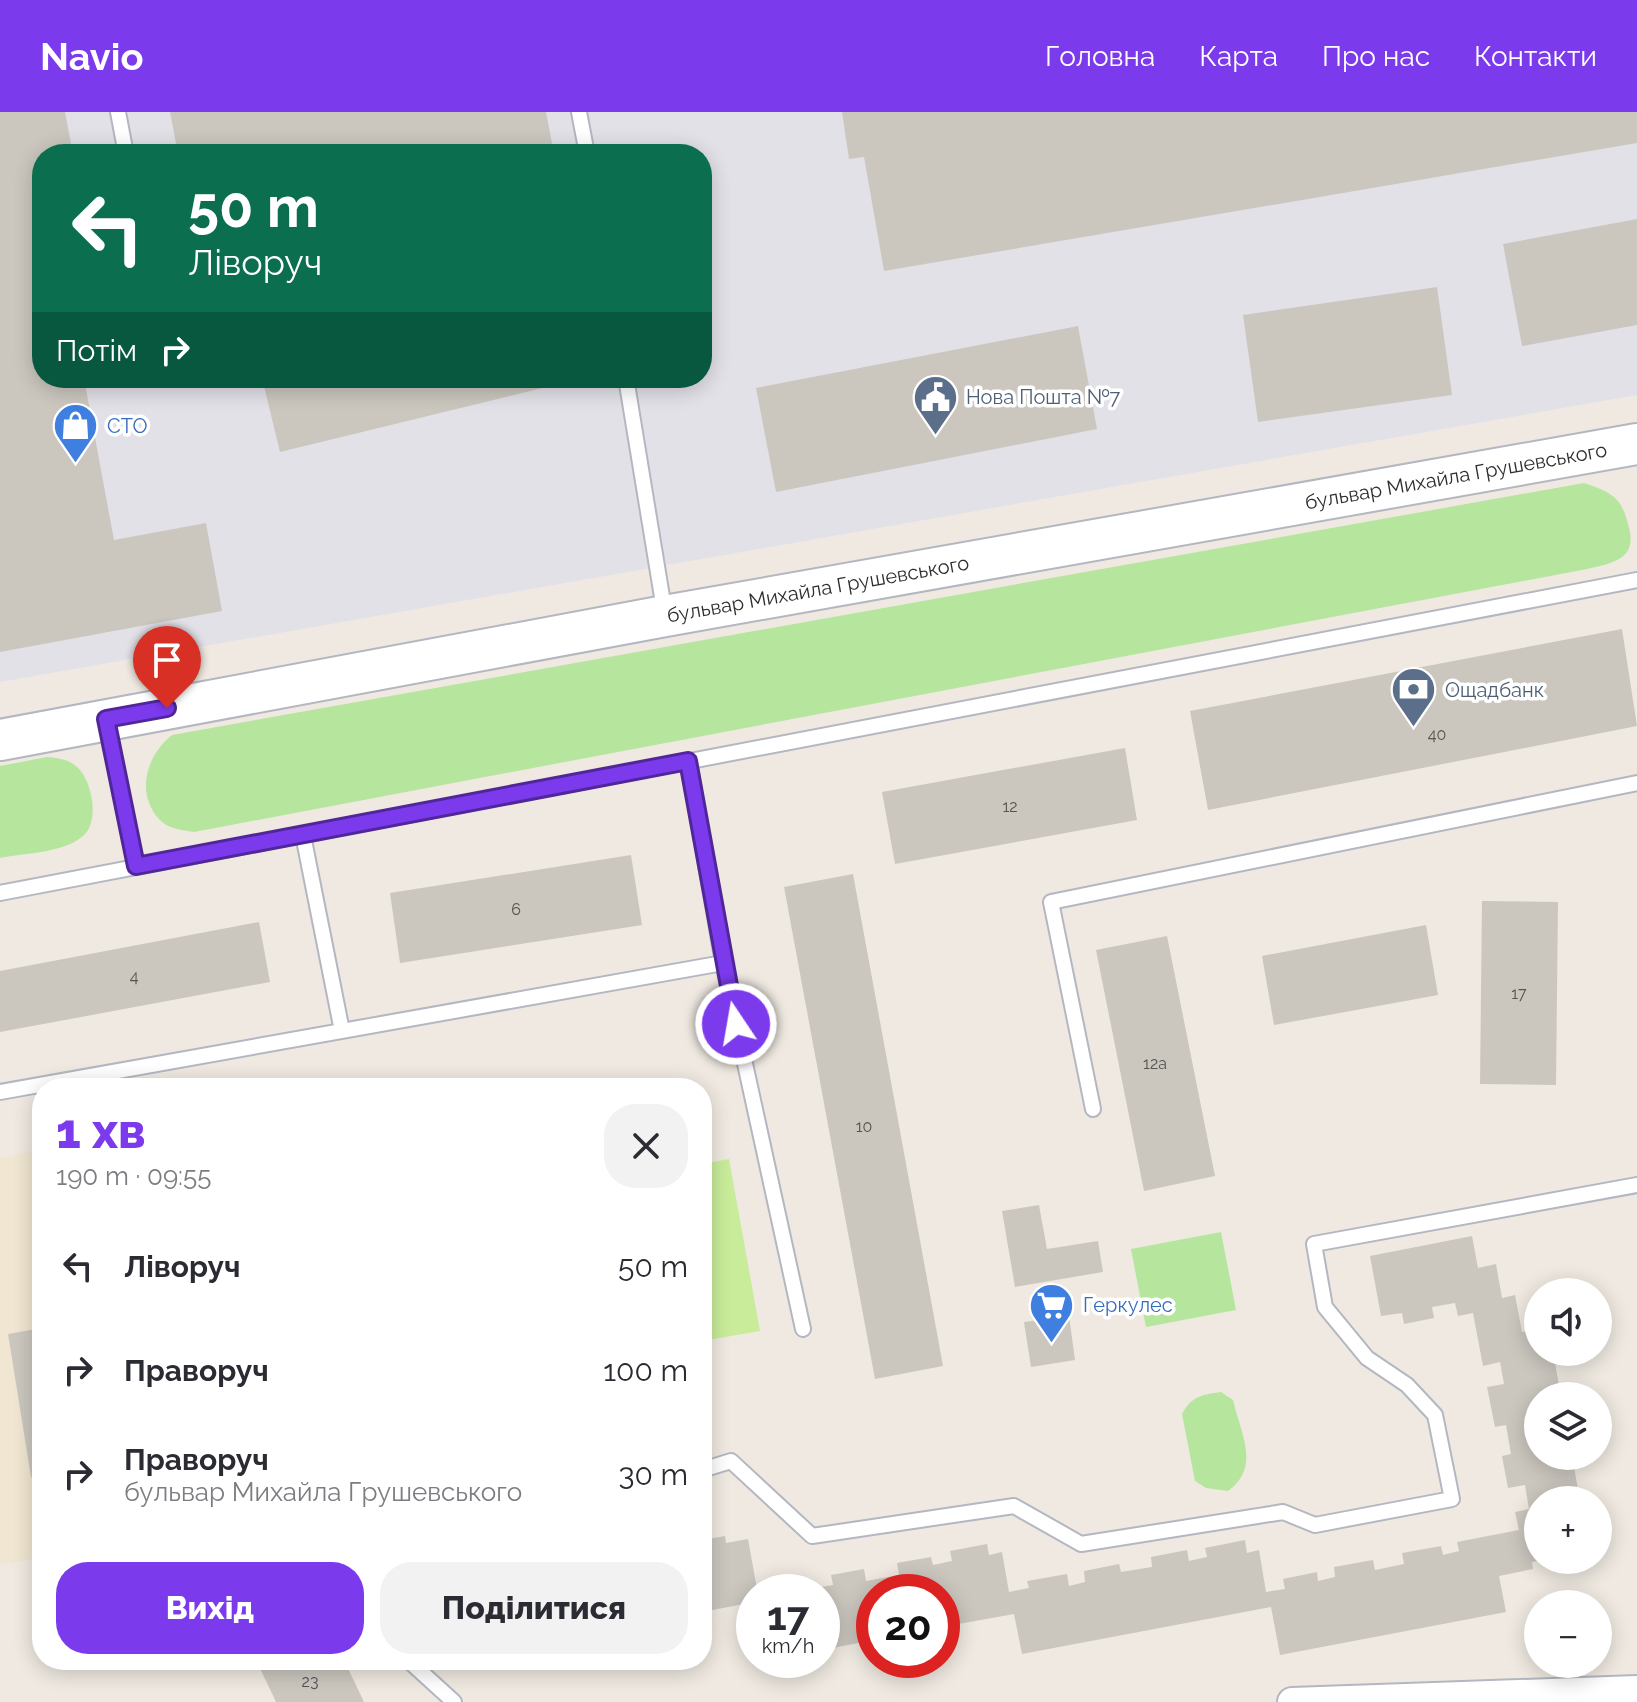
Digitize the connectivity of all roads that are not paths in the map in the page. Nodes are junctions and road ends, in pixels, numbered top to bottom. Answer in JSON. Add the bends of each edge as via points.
{"nodes":[{"id":1,"x":118,"y":112,"type":"edge"},
{"id":2,"x":579,"y":112,"type":"edge"},
{"id":3,"x":124,"y":144,"type":"edge"},
{"id":4,"x":585,"y":144,"type":"edge"},
{"id":5,"x":628,"y":388,"type":"edge"},
{"id":6,"x":1637,"y":444,"type":"edge"},
{"id":7,"x":1637,"y":580,"type":"edge"},
{"id":8,"x":665,"y":616,"type":"junction"},
{"id":9,"x":106,"y":719,"type":"junction"},
{"id":10,"x":0,"y":740,"type":"edge"},
{"id":11,"x":688,"y":761,"type":"junction"},
{"id":12,"x":1637,"y":783,"type":"edge"},
{"id":13,"x":303,"y":835,"type":"junction"},
{"id":14,"x":136,"y":866,"type":"junction"},
{"id":15,"x":0,"y":893,"type":"edge"},
{"id":16,"x":723,"y":963,"type":"junction"},
{"id":17,"x":342,"y":1031,"type":"junction"},
{"id":18,"x":78,"y":1078,"type":"edge"},
{"id":19,"x":32,"y":1086,"type":"edge"},
{"id":20,"x":0,"y":1092,"type":"edge"},
{"id":21,"x":1093,"y":1109,"type":"dead end"},
{"id":22,"x":1637,"y":1185,"type":"edge"},
{"id":23,"x":803,"y":1329,"type":"dead end"},
{"id":24,"x":712,"y":1467,"type":"edge"},
{"id":25,"x":419,"y":1670,"type":"edge"},
{"id":26,"x":1637,"y":1690,"type":"edge"},
{"id":27,"x":454,"y":1702,"type":"edge"},
{"id":28,"x":1292,"y":1702,"type":"edge"}],
"edges":[{"from":1,"to":3,"type":"lane"},
{"from":2,"to":4,"type":"lane"},
{"from":5,"to":8,"type":"lane"},
{"from":6,"to":8,"type":"main road","name":"бульвар Михайла Грушевського"},
{"from":7,"to":11,"type":"lane"},
{"from":8,"to":9,"type":"main road","name":"бульвар Михайла Грушевського"},
{"from":9,"to":10,"type":"main road","name":"бульвар Михайла Грушевського"},
{"from":9,"to":14,"type":"lane"},
{"from":11,"to":13,"type":"lane"},
{"from":11,"to":16,"type":"lane"},
{"from":12,"to":21,"type":"lane","via":[[1051,902]]},
{"from":13,"to":14,"type":"lane"},
{"from":13,"to":17,"type":"lane"},
{"from":14,"to":15,"type":"lane"},
{"from":16,"to":17,"type":"lane"},
{"from":16,"to":23,"type":"lane"},
{"from":17,"to":18,"type":"lane"},
{"from":19,"to":20,"type":"lane"},
{"from":22,"to":24,"type":"lane","via":[[1314,1244],[1325,1307],[1367,1358],[1407,1385],[1435,1415],[1452,1499],[1315,1525],[1283,1512],[1081,1544],[1014,1506],[812,1536],[731,1461]]},
{"from":25,"to":27,"type":"lane"},
{"from":26,"to":28,"type":"street"}]}
